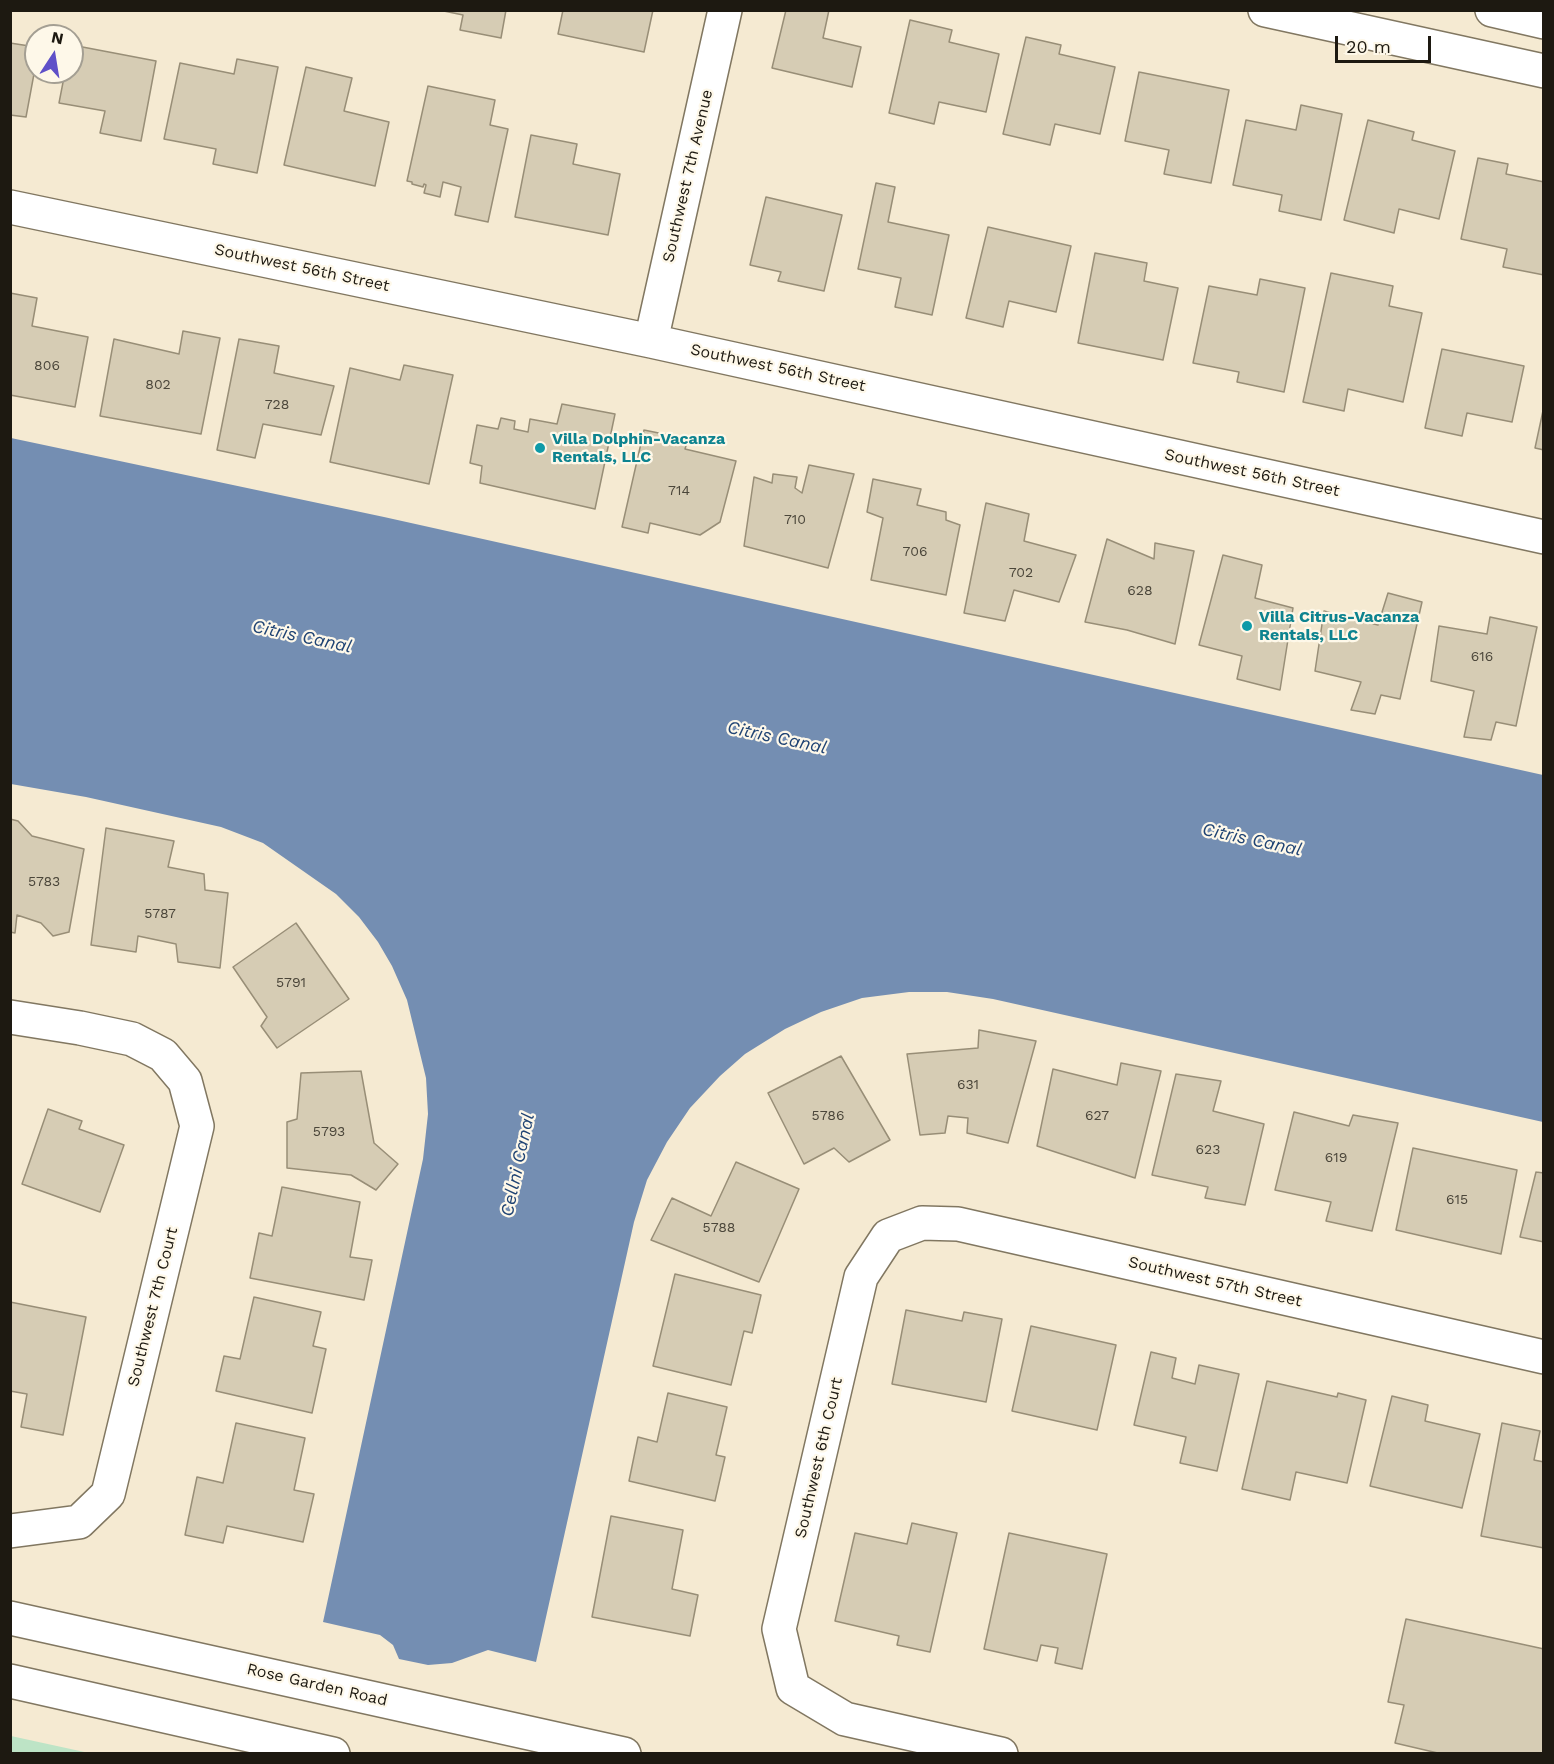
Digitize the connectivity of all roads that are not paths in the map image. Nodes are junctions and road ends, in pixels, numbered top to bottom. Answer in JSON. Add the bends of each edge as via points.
{"nodes":[{"id":1,"x":725,"y":10,"type":"edge"},
{"id":2,"x":1264,"y":10,"type":"edge"},
{"id":3,"x":1492,"y":10,"type":"edge"},
{"id":4,"x":1544,"y":22,"type":"edge"},
{"id":5,"x":1544,"y":71,"type":"edge"},
{"id":6,"x":10,"y":207,"type":"edge"},
{"id":7,"x":651,"y":340,"type":"junction"},
{"id":8,"x":1544,"y":537,"type":"edge"},
{"id":9,"x":10,"y":1017,"type":"edge"},
{"id":10,"x":888,"y":1236,"type":"joint"},
{"id":11,"x":1544,"y":1357,"type":"edge"},
{"id":12,"x":10,"y":1531,"type":"edge"},
{"id":13,"x":10,"y":1618,"type":"edge"},
{"id":14,"x":10,"y":1681,"type":"edge"},
{"id":15,"x":333,"y":1754,"type":"edge"},
{"id":16,"x":624,"y":1754,"type":"edge"},
{"id":17,"x":1001,"y":1754,"type":"edge"}],
"edges":[{"from":1,"to":7,"type":"street","name":"Southwest 7th Avenue"},
{"from":2,"to":5,"type":"street"},
{"from":3,"to":4,"type":"street"},
{"from":6,"to":7,"type":"street","name":"Southwest 56th Street"},
{"from":7,"to":8,"type":"street","name":"Southwest 56th Street"},
{"from":9,"to":12,"type":"street","name":"Southwest 7th Court","via":[[132,1040],[163,1055],[185,1081],[197,1126],[108,1494],[79,1522]]},
{"from":10,"to":11,"type":"street","name":"Southwest 57th Street","via":[[922,1223],[958,1224]]},
{"from":10,"to":17,"type":"street","name":"Southwest 6th Court","via":[[861,1277],[779,1629],[793,1688],[845,1719]]},
{"from":13,"to":16,"type":"street","name":"Rose Garden Road"},
{"from":14,"to":15,"type":"street"}]}
